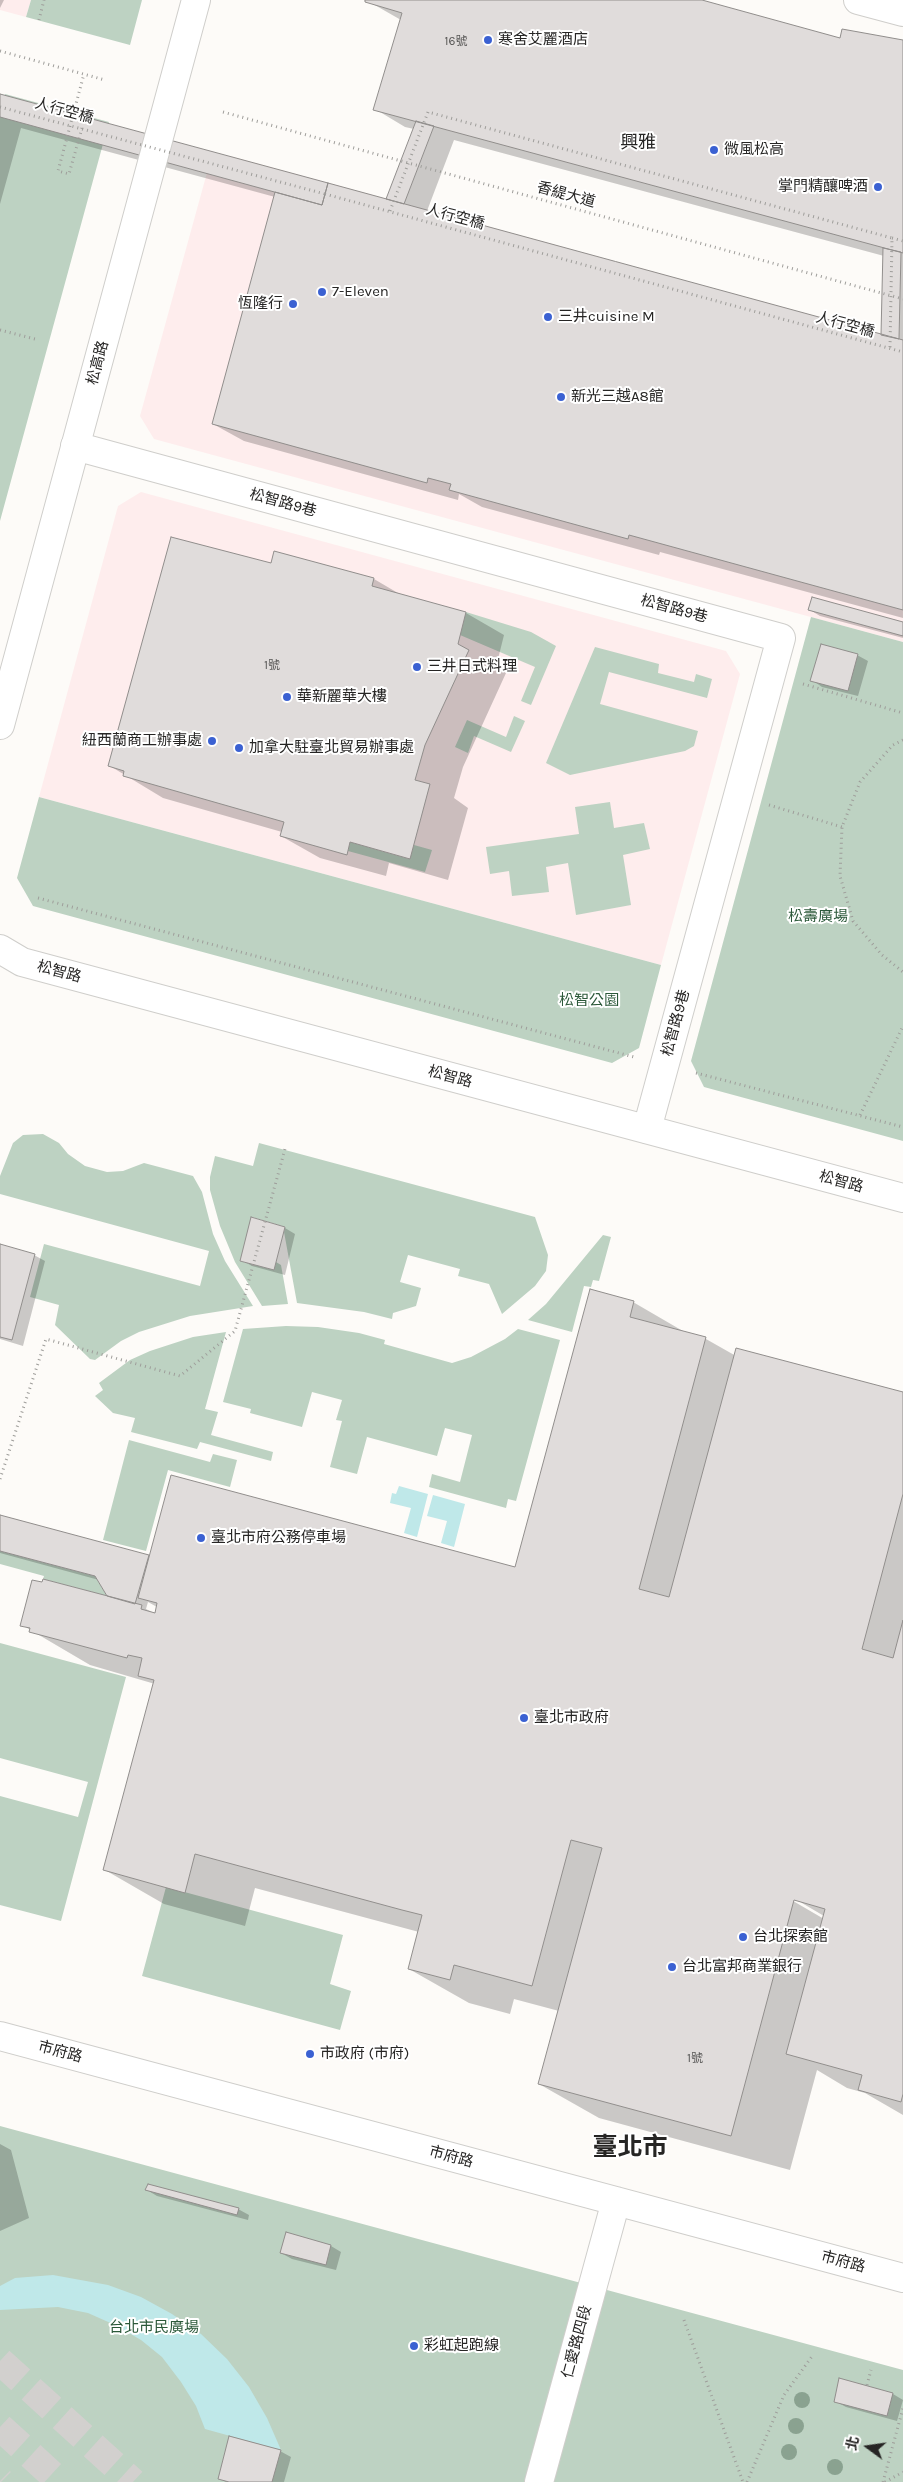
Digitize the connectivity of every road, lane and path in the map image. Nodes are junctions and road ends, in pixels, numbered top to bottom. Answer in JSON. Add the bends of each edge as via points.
{"nodes":[{"id":1,"x":44,"y":0,"type":"edge"},
{"id":2,"x":196,"y":0,"type":"edge"},
{"id":3,"x":858,"y":0,"type":"edge"},
{"id":4,"x":903,"y":12,"type":"edge"},
{"id":5,"x":38,"y":20,"type":"dead end"},
{"id":6,"x":0,"y":51,"type":"edge"},
{"id":7,"x":84,"y":74,"type":"junction"},
{"id":8,"x":106,"y":80,"type":"dead end"},
{"id":9,"x":0,"y":107,"type":"edge"},
{"id":10,"x":223,"y":112,"type":"dead end"},
{"id":11,"x":82,"y":128,"type":"junction"},
{"id":12,"x":390,"y":211,"type":"junction"},
{"id":13,"x":892,"y":238,"type":"junction"},
{"id":14,"x":903,"y":241,"type":"edge"},
{"id":15,"x":903,"y":299,"type":"edge"},
{"id":16,"x":0,"y":330,"type":"edge"},
{"id":17,"x":35,"y":339,"type":"dead end"},
{"id":18,"x":890,"y":349,"type":"junction"},
{"id":19,"x":903,"y":352,"type":"edge"},
{"id":20,"x":75,"y":446,"type":"junction"},
{"id":21,"x":11,"y":638,"type":"edge"},
{"id":22,"x":771,"y":675,"type":"junction"},
{"id":23,"x":903,"y":713,"type":"edge"},
{"id":24,"x":0,"y":725,"type":"edge"},
{"id":25,"x":903,"y":740,"type":"edge"},
{"id":26,"x":738,"y":795,"type":"junction"},
{"id":27,"x":842,"y":828,"type":"junction"},
{"id":28,"x":38,"y":898,"type":"dead end"},
{"id":29,"x":0,"y":949,"type":"edge"},
{"id":30,"x":903,"y":972,"type":"edge"},
{"id":31,"x":903,"y":1026,"type":"edge"},
{"id":32,"x":665,"y":1065,"type":"junction"},
{"id":33,"x":860,"y":1116,"type":"junction"},
{"id":34,"x":903,"y":1128,"type":"edge"},
{"id":35,"x":648,"y":1129,"type":"junction"},
{"id":36,"x":285,"y":1149,"type":"dead end"},
{"id":37,"x":903,"y":1198,"type":"edge"},
{"id":38,"x":0,"y":1478,"type":"edge"},
{"id":39,"x":0,"y":2036,"type":"edge"},
{"id":40,"x":616,"y":2201,"type":"junction"},
{"id":41,"x":903,"y":2278,"type":"edge"},
{"id":42,"x":684,"y":2320,"type":"dead end"},
{"id":43,"x":813,"y":2355,"type":"dead end"},
{"id":44,"x":870,"y":2370,"type":"dead end"},
{"id":45,"x":867,"y":2385,"type":"dead end"},
{"id":46,"x":903,"y":2408,"type":"edge"},
{"id":47,"x":903,"y":2472,"type":"edge"},
{"id":48,"x":539,"y":2482,"type":"edge"},
{"id":49,"x":743,"y":2482,"type":"edge"},
{"id":50,"x":747,"y":2482,"type":"edge"},
{"id":51,"x":884,"y":2482,"type":"edge"}],
"edges":[{"from":1,"to":5,"type":"path"},
{"from":2,"to":20,"type":"street","name":"松高路"},
{"from":3,"to":4,"type":"street"},
{"from":6,"to":7,"type":"path"},
{"from":7,"to":8,"type":"path"},
{"from":7,"to":11,"type":"path","via":[[58,171],[69,174]]},
{"from":9,"to":11,"type":"path","name":"人行空橋","bridge":true},
{"from":10,"to":15,"type":"path","name":"香緹大道"},
{"from":11,"to":12,"type":"path","name":"人行空橋","bridge":true},
{"from":12,"to":13,"type":"path","bridge":true,"via":[[428,112]]},
{"from":12,"to":18,"type":"path","name":"人行空橋"},
{"from":13,"to":14,"type":"path"},
{"from":13,"to":18,"type":"path","bridge":true},
{"from":16,"to":17,"type":"path"},
{"from":18,"to":19,"type":"path","name":"人行空橋"},
{"from":20,"to":21,"type":"street","name":"松高路"},
{"from":20,"to":22,"type":"street","name":"松智路9巷","via":[[781,638]]},
{"from":21,"to":24,"type":"street","name":"松高路"},
{"from":22,"to":23,"type":"path"},
{"from":22,"to":26,"type":"street","name":"松智路9巷"},
{"from":25,"to":27,"type":"path","via":[[893,745],[860,782]]},
{"from":26,"to":27,"type":"path"},
{"from":26,"to":32,"type":"street","name":"松智路9巷"},
{"from":27,"to":30,"type":"path","via":[[840,876],[853,921],[882,955]]},
{"from":28,"to":32,"type":"path"},
{"from":29,"to":35,"type":"street","name":"松智路","via":[[22,962]]},
{"from":31,"to":33,"type":"path"},
{"from":32,"to":33,"type":"path"},
{"from":32,"to":35,"type":"street","name":"松智路9巷"},
{"from":33,"to":34,"type":"path"},
{"from":35,"to":37,"type":"street","name":"松智路"},
{"from":36,"to":38,"type":"path","via":[[235,1331],[180,1376],[46,1339]]},
{"from":39,"to":40,"type":"street","name":"市府路"},
{"from":40,"to":41,"type":"street","name":"市府路"},
{"from":40,"to":48,"type":"street","name":"仁愛路四段"},
{"from":42,"to":49,"type":"path"},
{"from":43,"to":50,"type":"path","via":[[784,2395]]},
{"from":44,"to":45,"type":"path"},
{"from":46,"to":51,"type":"path"},
{"from":47,"to":51,"type":"path"}]}
